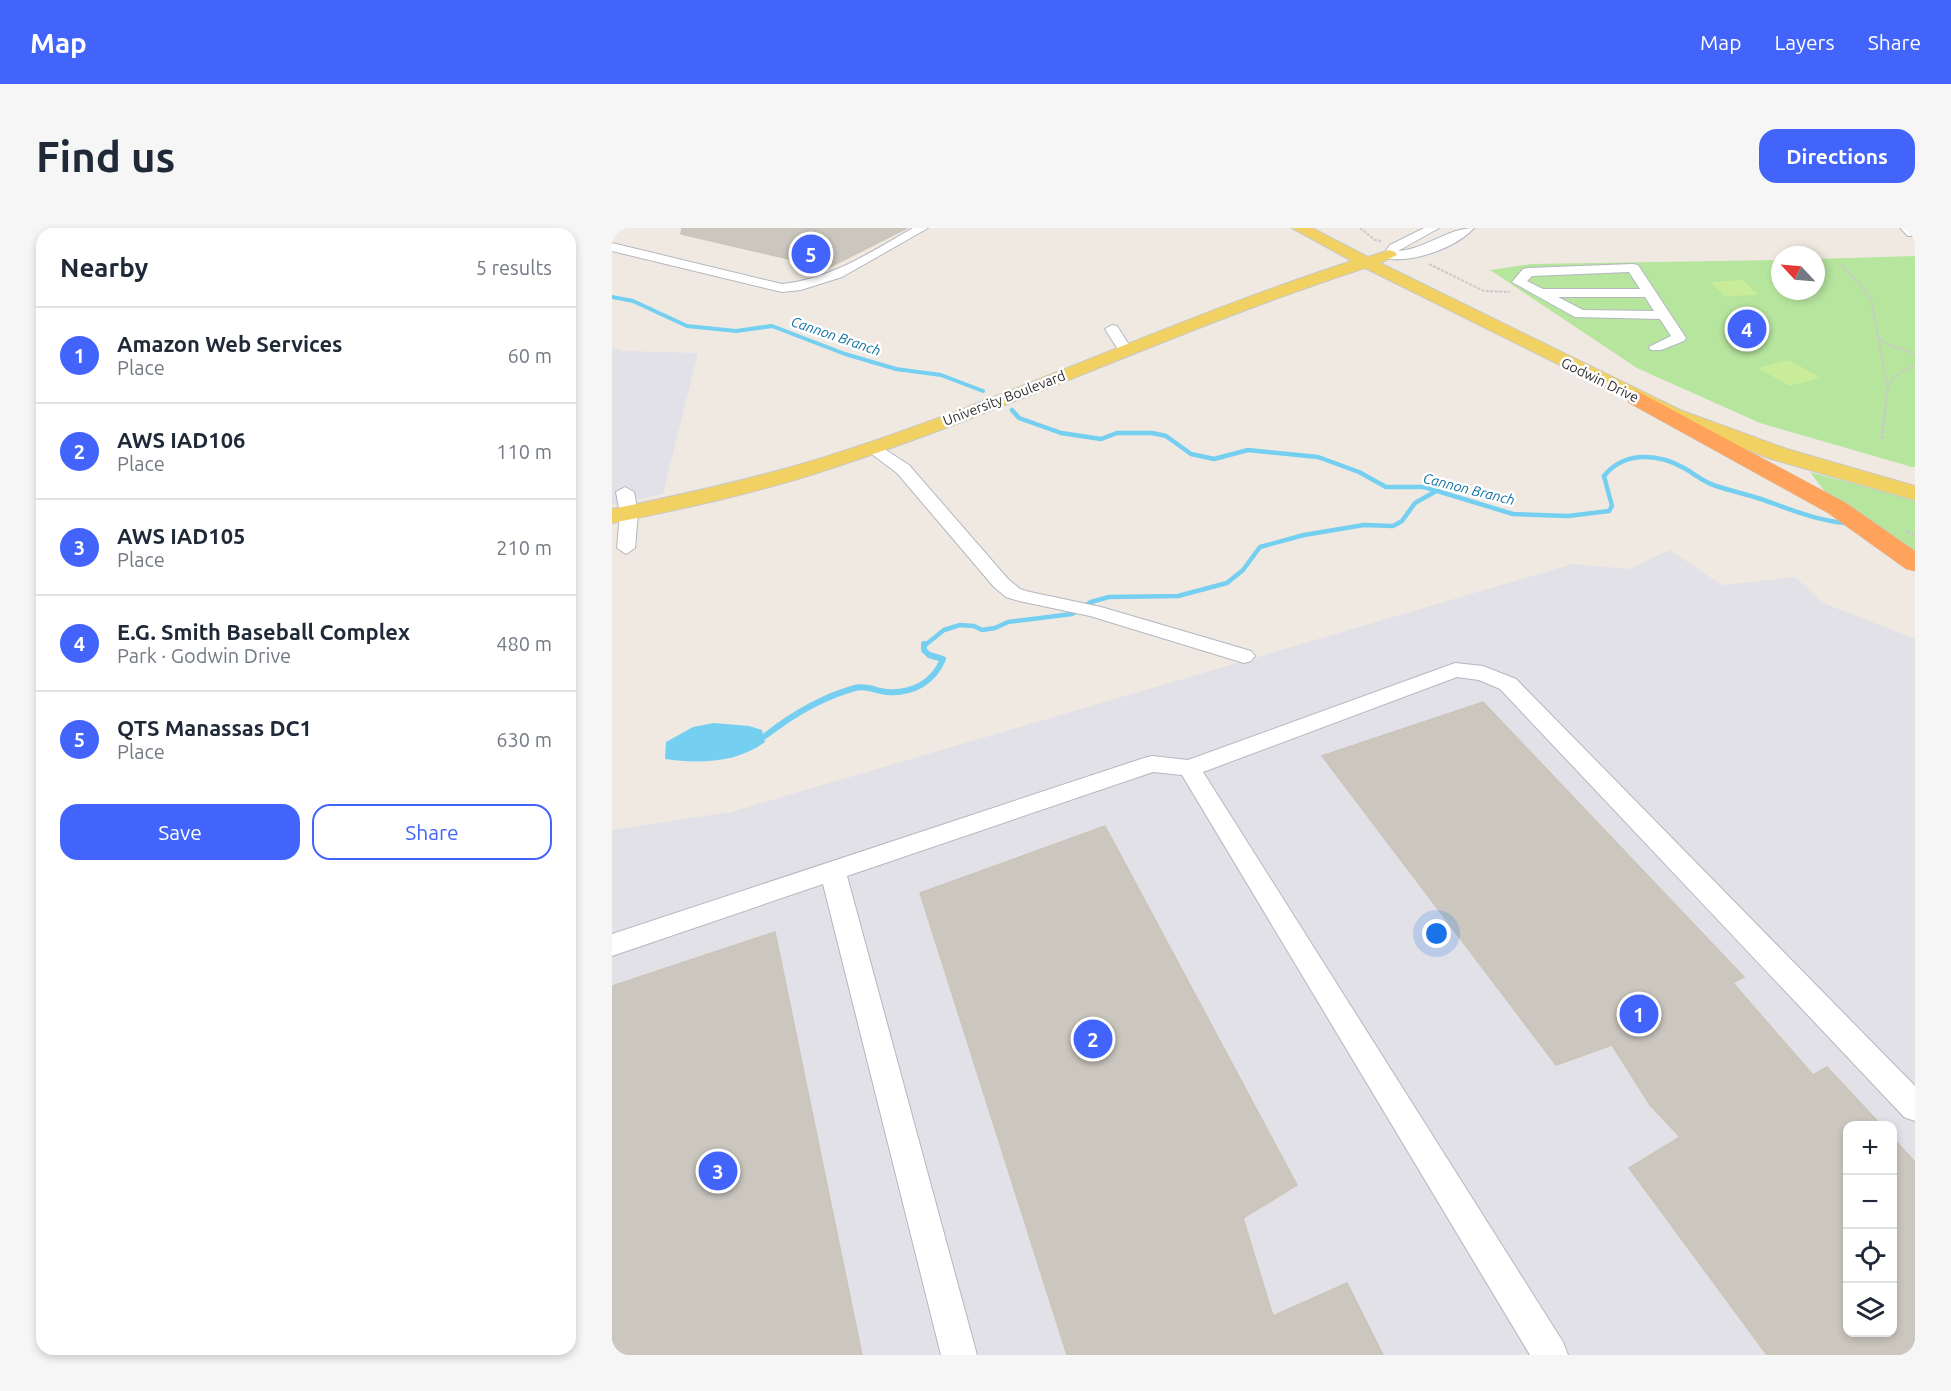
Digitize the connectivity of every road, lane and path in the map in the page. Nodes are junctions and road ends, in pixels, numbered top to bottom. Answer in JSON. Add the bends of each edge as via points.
{"nodes":[{"id":1,"x":922,"y":228,"type":"edge"},
{"id":2,"x":1300,"y":228,"type":"edge"},
{"id":3,"x":1433,"y":228,"type":"edge"},
{"id":4,"x":1468,"y":228,"type":"edge"},
{"id":5,"x":1361,"y":235,"type":"edge"},
{"id":6,"x":612,"y":247,"type":"edge"},
{"id":7,"x":1393,"y":251,"type":"junction"},
{"id":8,"x":1414,"y":255,"type":"junction"},
{"id":9,"x":1365,"y":262,"type":"junction"},
{"id":10,"x":1842,"y":265,"type":"dead end"},
{"id":11,"x":1514,"y":292,"type":"dead end"},
{"id":12,"x":1539,"y":293,"type":"junction"},
{"id":13,"x":1650,"y":293,"type":"junction"},
{"id":14,"x":1665,"y":315,"type":"junction"},
{"id":15,"x":1112,"y":329,"type":"dead end"},
{"id":16,"x":1877,"y":336,"type":"junction"},
{"id":17,"x":1656,"y":348,"type":"dead end"},
{"id":18,"x":1126,"y":351,"type":"junction"},
{"id":19,"x":1915,"y":354,"type":"edge"},
{"id":20,"x":1915,"y":365,"type":"edge"},
{"id":21,"x":1887,"y":385,"type":"junction"},
{"id":22,"x":1668,"y":390,"type":"dead end"},
{"id":23,"x":1637,"y":398,"type":"junction"},
{"id":24,"x":1687,"y":399,"type":"dead end"},
{"id":25,"x":1882,"y":439,"type":"dead end"},
{"id":26,"x":875,"y":448,"type":"junction"},
{"id":27,"x":1915,"y":477,"type":"edge"},
{"id":28,"x":626,"y":492,"type":"dead end"},
{"id":29,"x":1915,"y":493,"type":"edge"},
{"id":30,"x":621,"y":515,"type":"edge"},
{"id":31,"x":626,"y":548,"type":"dead end"},
{"id":32,"x":1915,"y":563,"type":"edge"},
{"id":33,"x":1244,"y":656,"type":"dead end"},
{"id":34,"x":1189,"y":768,"type":"junction"},
{"id":35,"x":833,"y":872,"type":"junction"},
{"id":36,"x":612,"y":945,"type":"edge"},
{"id":37,"x":1915,"y":1107,"type":"edge"},
{"id":38,"x":959,"y":1355,"type":"edge"},
{"id":39,"x":1550,"y":1355,"type":"edge"}],
"edges":[{"from":1,"to":6,"type":"lane","via":[[822,281],[794,288]]},
{"from":2,"to":9,"type":"main road","name":"Godwin Drive"},
{"from":3,"to":7,"type":"lane"},
{"from":4,"to":8,"type":"lane"},
{"from":5,"to":7,"type":"main road","name":"Godwin Drive"},
{"from":5,"to":7,"type":"path"},
{"from":7,"to":8,"type":"lane"},
{"from":7,"to":9,"type":"main road","name":"University Boulevard"},
{"from":7,"to":22,"type":"main road","name":"Godwin Drive"},
{"from":8,"to":11,"type":"path","via":[[1484,291]]},
{"from":9,"to":18,"type":"main road","name":"University Boulevard"},
{"from":9,"to":23,"type":"main road","name":"Godwin Drive"},
{"from":10,"to":16,"type":"path","via":[[1871,298]]},
{"from":12,"to":13,"type":"lane"},
{"from":12,"to":13,"type":"lane","via":[[1519,282],[1528,272],[1633,268]]},
{"from":12,"to":14,"type":"lane","via":[[1580,314]]},
{"from":13,"to":14,"type":"lane"},
{"from":14,"to":17,"type":"lane","via":[[1679,338]]},
{"from":15,"to":18,"type":"lane"},
{"from":16,"to":19,"type":"path","via":[[1886,344]]},
{"from":16,"to":21,"type":"path"},
{"from":18,"to":26,"type":"main road","name":"University Boulevard"},
{"from":20,"to":21,"type":"path","via":[[1891,376]]},
{"from":21,"to":25,"type":"path"},
{"from":23,"to":29,"type":"main road","name":"Godwin Drive","via":[[1779,454]]},
{"from":23,"to":32,"type":"highway","via":[[1837,508]]},
{"from":24,"to":27,"type":"main road","via":[[1784,438]]},
{"from":26,"to":30,"type":"main road","name":"University Boulevard","via":[[738,490]]},
{"from":26,"to":33,"type":"lane","via":[[903,469],[1006,588],[1026,597],[1084,609]]},
{"from":28,"to":30,"type":"lane"},
{"from":30,"to":31,"type":"lane"},
{"from":34,"to":35,"type":"lane","via":[[1152,764]]},
{"from":34,"to":37,"type":"lane","via":[[1455,670],[1483,673],[1508,684]]},
{"from":34,"to":39,"type":"lane"},
{"from":35,"to":36,"type":"lane"},
{"from":35,"to":38,"type":"lane"}]}
